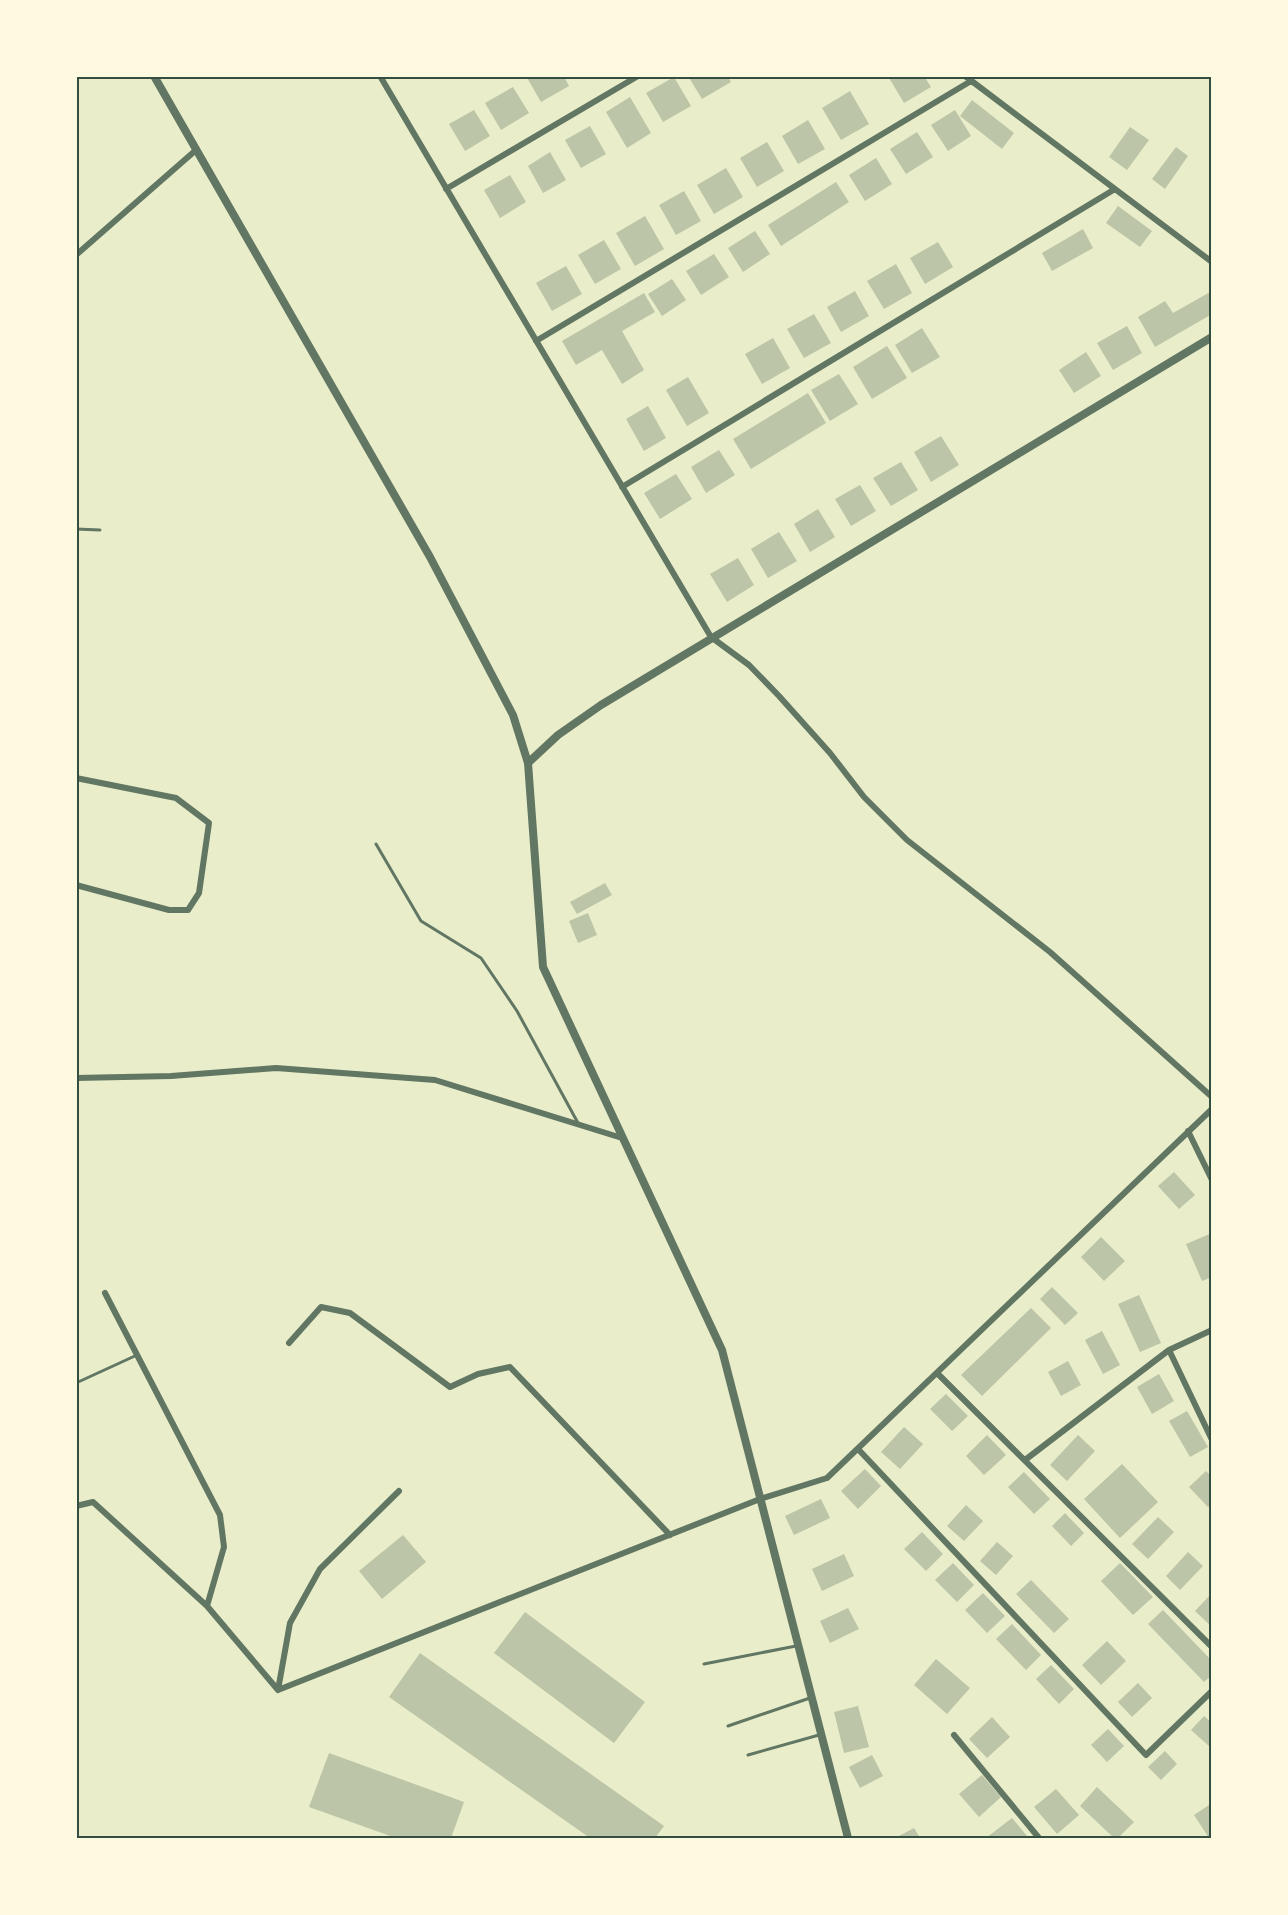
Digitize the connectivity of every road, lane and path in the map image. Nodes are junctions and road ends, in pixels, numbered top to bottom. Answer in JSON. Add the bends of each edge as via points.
{"nodes":[{"id":1,"x":154,"y":76,"type":"edge"},
{"id":2,"x":380,"y":76,"type":"edge"},
{"id":3,"x":638,"y":76,"type":"edge"},
{"id":4,"x":968,"y":79,"type":"edge"},
{"id":5,"x":196,"y":150,"type":"junction"},
{"id":6,"x":446,"y":189,"type":"junction"},
{"id":7,"x":1115,"y":189,"type":"junction"},
{"id":8,"x":76,"y":255,"type":"edge"},
{"id":9,"x":1212,"y":262,"type":"edge"},
{"id":10,"x":1212,"y":337,"type":"edge"},
{"id":11,"x":536,"y":341,"type":"junction"},
{"id":12,"x":622,"y":487,"type":"junction"},
{"id":13,"x":76,"y":529,"type":"edge"},
{"id":14,"x":100,"y":530,"type":"dead end"},
{"id":15,"x":711,"y":637,"type":"junction"},
{"id":16,"x":528,"y":763,"type":"junction"},
{"id":17,"x":76,"y":778,"type":"edge"},
{"id":18,"x":376,"y":844,"type":"dead end"},
{"id":19,"x":76,"y":885,"type":"edge"},
{"id":20,"x":78,"y":1077,"type":"edge"},
{"id":21,"x":1212,"y":1096,"type":"edge"},
{"id":22,"x":1212,"y":1108,"type":"edge"},
{"id":23,"x":578,"y":1124,"type":"junction"},
{"id":24,"x":1188,"y":1131,"type":"junction"},
{"id":25,"x":622,"y":1138,"type":"junction"},
{"id":26,"x":1212,"y":1180,"type":"edge"},
{"id":27,"x":105,"y":1293,"type":"dead end"},
{"id":28,"x":1212,"y":1330,"type":"edge"},
{"id":29,"x":289,"y":1342,"type":"dead end"},
{"id":30,"x":1170,"y":1350,"type":"junction"},
{"id":31,"x":137,"y":1355,"type":"junction"},
{"id":32,"x":937,"y":1372,"type":"junction"},
{"id":33,"x":76,"y":1383,"type":"edge"},
{"id":34,"x":1212,"y":1440,"type":"edge"},
{"id":35,"x":858,"y":1449,"type":"junction"},
{"id":36,"x":1024,"y":1460,"type":"junction"},
{"id":37,"x":399,"y":1491,"type":"dead end"},
{"id":38,"x":760,"y":1499,"type":"junction"},
{"id":39,"x":76,"y":1506,"type":"edge"},
{"id":40,"x":670,"y":1535,"type":"junction"},
{"id":41,"x":207,"y":1606,"type":"junction"},
{"id":42,"x":798,"y":1646,"type":"junction"},
{"id":43,"x":1212,"y":1647,"type":"edge"},
{"id":44,"x":704,"y":1664,"type":"dead end"},
{"id":45,"x":278,"y":1690,"type":"junction"},
{"id":46,"x":1212,"y":1691,"type":"edge"},
{"id":47,"x":811,"y":1697,"type":"junction"},
{"id":48,"x":728,"y":1726,"type":"dead end"},
{"id":49,"x":821,"y":1735,"type":"junction"},
{"id":50,"x":954,"y":1735,"type":"dead end"},
{"id":51,"x":748,"y":1755,"type":"dead end"},
{"id":52,"x":848,"y":1839,"type":"edge"},
{"id":53,"x":1039,"y":1839,"type":"edge"}],
"edges":[{"from":1,"to":5,"type":"street"},
{"from":2,"to":6,"type":"street"},
{"from":3,"to":6,"type":"street"},
{"from":4,"to":7,"type":"street"},
{"from":4,"to":11,"type":"street"},
{"from":5,"to":8,"type":"street"},
{"from":5,"to":16,"type":"street","via":[[430,557],[513,716]]},
{"from":6,"to":11,"type":"street"},
{"from":7,"to":9,"type":"street"},
{"from":7,"to":12,"type":"street"},
{"from":10,"to":15,"type":"street"},
{"from":11,"to":12,"type":"street"},
{"from":12,"to":15,"type":"street"},
{"from":13,"to":14,"type":"lane"},
{"from":15,"to":16,"type":"street","via":[[592,711]]},
{"from":15,"to":21,"type":"street","via":[[749,665],[779,696],[831,753],[864,797],[907,840],[1050,952]]},
{"from":16,"to":25,"type":"street","via":[[543,967]]},
{"from":17,"to":19,"type":"street","via":[[176,798],[209,823],[200,893],[188,910],[169,910]]},
{"from":18,"to":23,"type":"lane","via":[[421,921],[481,958],[517,1011]]},
{"from":20,"to":23,"type":"street","via":[[171,1076],[276,1068],[435,1080]]},
{"from":22,"to":24,"type":"street"},
{"from":23,"to":25,"type":"street"},
{"from":24,"to":26,"type":"street"},
{"from":24,"to":32,"type":"street"},
{"from":25,"to":38,"type":"street","via":[[722,1350]]},
{"from":27,"to":31,"type":"street"},
{"from":28,"to":30,"type":"street"},
{"from":29,"to":40,"type":"street","via":[[321,1306],[350,1313],[450,1387],[478,1374],[510,1367]]},
{"from":30,"to":34,"type":"street"},
{"from":30,"to":36,"type":"street"},
{"from":31,"to":33,"type":"lane"},
{"from":31,"to":41,"type":"street","via":[[220,1515],[224,1547]]},
{"from":32,"to":35,"type":"street"},
{"from":32,"to":36,"type":"street"},
{"from":35,"to":38,"type":"street","via":[[827,1478]]},
{"from":35,"to":46,"type":"street","via":[[1146,1755]]},
{"from":36,"to":43,"type":"street"},
{"from":37,"to":45,"type":"street","via":[[320,1569],[290,1623]]},
{"from":38,"to":40,"type":"street"},
{"from":38,"to":42,"type":"street"},
{"from":39,"to":41,"type":"street","via":[[93,1502]]},
{"from":40,"to":45,"type":"street"},
{"from":41,"to":45,"type":"street"},
{"from":42,"to":44,"type":"lane"},
{"from":42,"to":47,"type":"street"},
{"from":47,"to":48,"type":"lane"},
{"from":47,"to":49,"type":"street"},
{"from":49,"to":51,"type":"lane"},
{"from":49,"to":52,"type":"street"},
{"from":50,"to":53,"type":"street"}]}
